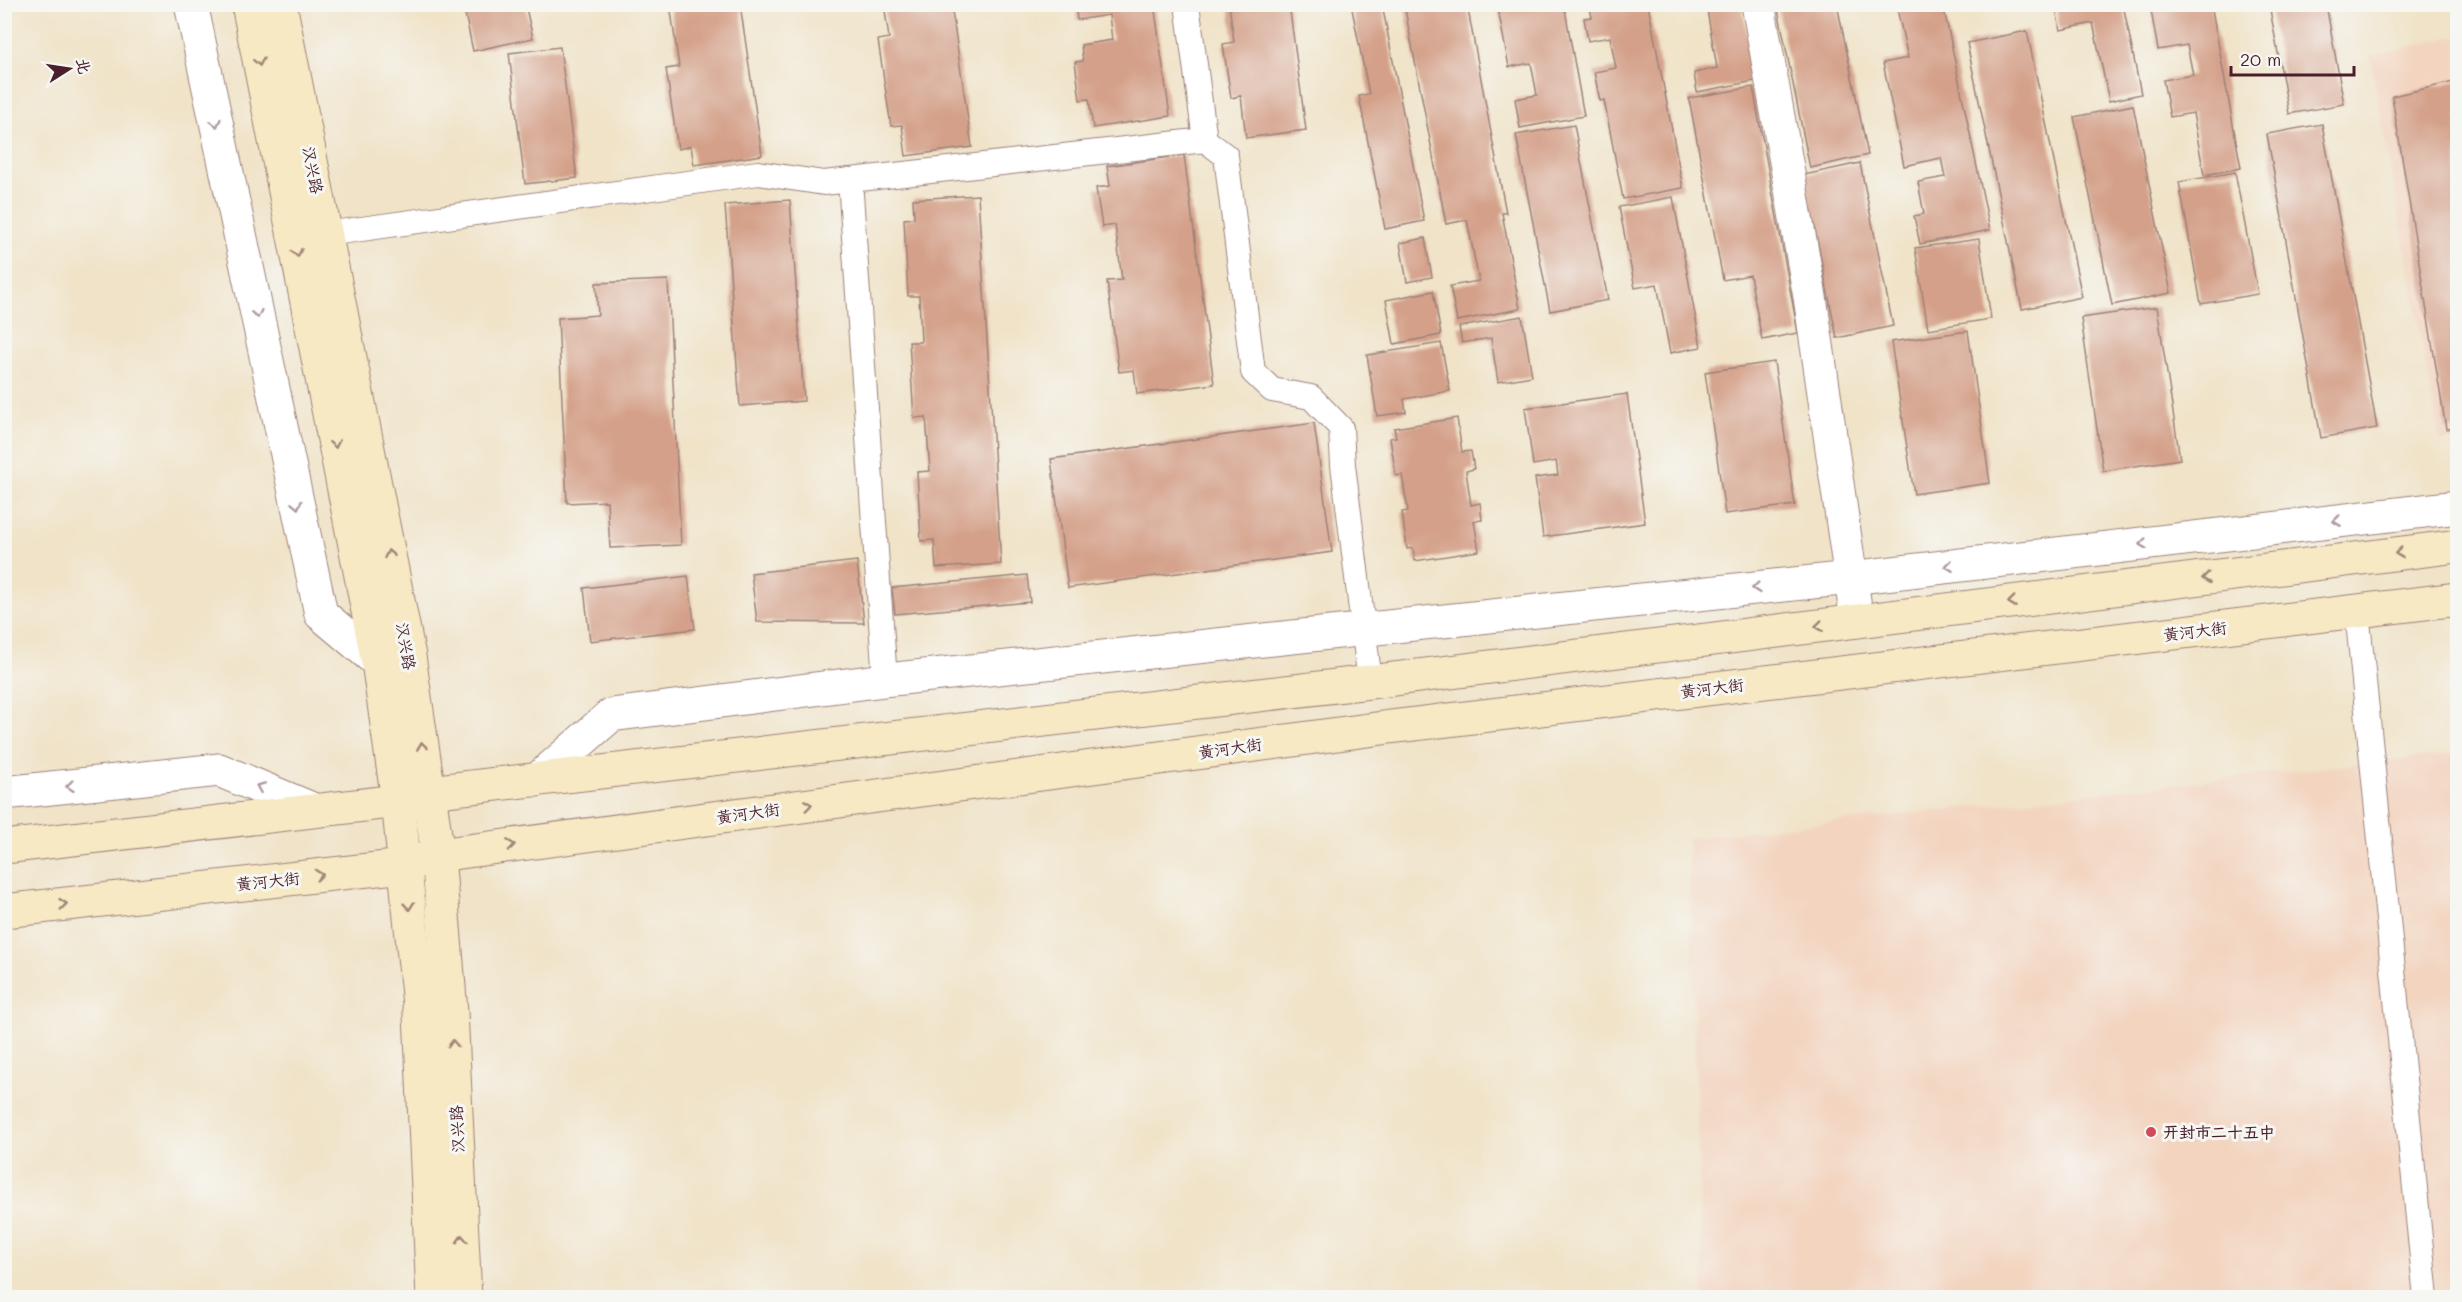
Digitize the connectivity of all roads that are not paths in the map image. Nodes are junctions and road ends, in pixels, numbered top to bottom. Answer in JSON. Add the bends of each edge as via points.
{"nodes":[{"id":1,"x":191,"y":4,"type":"edge"},
{"id":2,"x":248,"y":4,"type":"edge"},
{"id":3,"x":280,"y":4,"type":"edge"},
{"id":4,"x":1187,"y":4,"type":"edge"},
{"id":5,"x":1758,"y":4,"type":"edge"},
{"id":6,"x":1205,"y":140,"type":"junction"},
{"id":7,"x":850,"y":180,"type":"junction"},
{"id":8,"x":326,"y":234,"type":"junction"},
{"id":9,"x":2457,"y":507,"type":"edge"},
{"id":10,"x":2457,"y":546,"type":"edge"},
{"id":11,"x":1850,"y":578,"type":"junction"},
{"id":12,"x":2457,"y":599,"type":"edge"},
{"id":13,"x":2357,"y":611,"type":"junction"},
{"id":14,"x":1857,"y":621,"type":"junction"},
{"id":15,"x":1363,"y":630,"type":"junction"},
{"id":16,"x":378,"y":662,"type":"junction"},
{"id":17,"x":885,"y":680,"type":"junction"},
{"id":18,"x":1370,"y":682,"type":"junction"},
{"id":19,"x":537,"y":780,"type":"junction"},
{"id":20,"x":429,"y":792,"type":"junction"},
{"id":21,"x":4,"y":793,"type":"edge"},
{"id":22,"x":398,"y":801,"type":"junction"},
{"id":23,"x":314,"y":810,"type":"junction"},
{"id":24,"x":4,"y":847,"type":"edge"},
{"id":25,"x":438,"y":855,"type":"junction"},
{"id":26,"x":404,"y":866,"type":"junction"},
{"id":27,"x":4,"y":911,"type":"edge"},
{"id":28,"x":433,"y":1298,"type":"edge"},
{"id":29,"x":465,"y":1298,"type":"edge"},
{"id":30,"x":2426,"y":1298,"type":"edge"}],
"edges":[{"from":1,"to":16,"type":"street","one_way":true,"via":[[321,614]]},
{"from":2,"to":16,"type":"main road","name":"汉兴路","one_way":true},
{"from":3,"to":8,"type":"main road","name":"汉兴路"},
{"from":4,"to":6,"type":"lane"},
{"from":5,"to":11,"type":"street","via":[[1810,297]]},
{"from":6,"to":7,"type":"lane"},
{"from":6,"to":15,"type":"lane","via":[[1226,156],[1252,372],[1272,390],[1311,398],[1341,428]]},
{"from":7,"to":8,"type":"lane","via":[[824,183],[758,173]]},
{"from":7,"to":17,"type":"lane"},
{"from":20,"to":8,"type":"main road","name":"汉兴路","one_way":true,"via":[[409,656]]},
{"from":9,"to":11,"type":"street","one_way":true},
{"from":10,"to":14,"type":"main road","one_way":true},
{"from":11,"to":14,"type":"street"},
{"from":11,"to":15,"type":"street","one_way":true},
{"from":12,"to":13,"type":"main road","name":"黄河大街"},
{"from":25,"to":13,"type":"main road","name":"黄河大街","one_way":true,"via":[[1390,727]]},
{"from":13,"to":30,"type":"lane"},
{"from":14,"to":18,"type":"main road","one_way":true},
{"from":15,"to":17,"type":"street"},
{"from":15,"to":18,"type":"lane"},
{"from":16,"to":22,"type":"main road","name":"汉兴路"},
{"from":17,"to":19,"type":"street","via":[[611,715]]},
{"from":18,"to":19,"type":"main road"},
{"from":19,"to":20,"type":"main road"},
{"from":20,"to":22,"type":"main road"},
{"from":20,"to":25,"type":"main road","name":"汉兴路"},
{"from":23,"to":21,"type":"street","one_way":true,"via":[[219,770]]},
{"from":22,"to":23,"type":"main road"},
{"from":22,"to":26,"type":"main road","name":"汉兴路"},
{"from":23,"to":24,"type":"main road"},
{"from":25,"to":26,"type":"main road","name":"黄河大街"},
{"from":29,"to":25,"type":"main road","name":"汉兴路","one_way":true,"via":[[452,1011]]},
{"from":27,"to":26,"type":"main road","name":"黄河大街","one_way":true},
{"from":26,"to":28,"type":"main road","name":"汉兴路","one_way":true,"via":[[420,1014]]}]}
